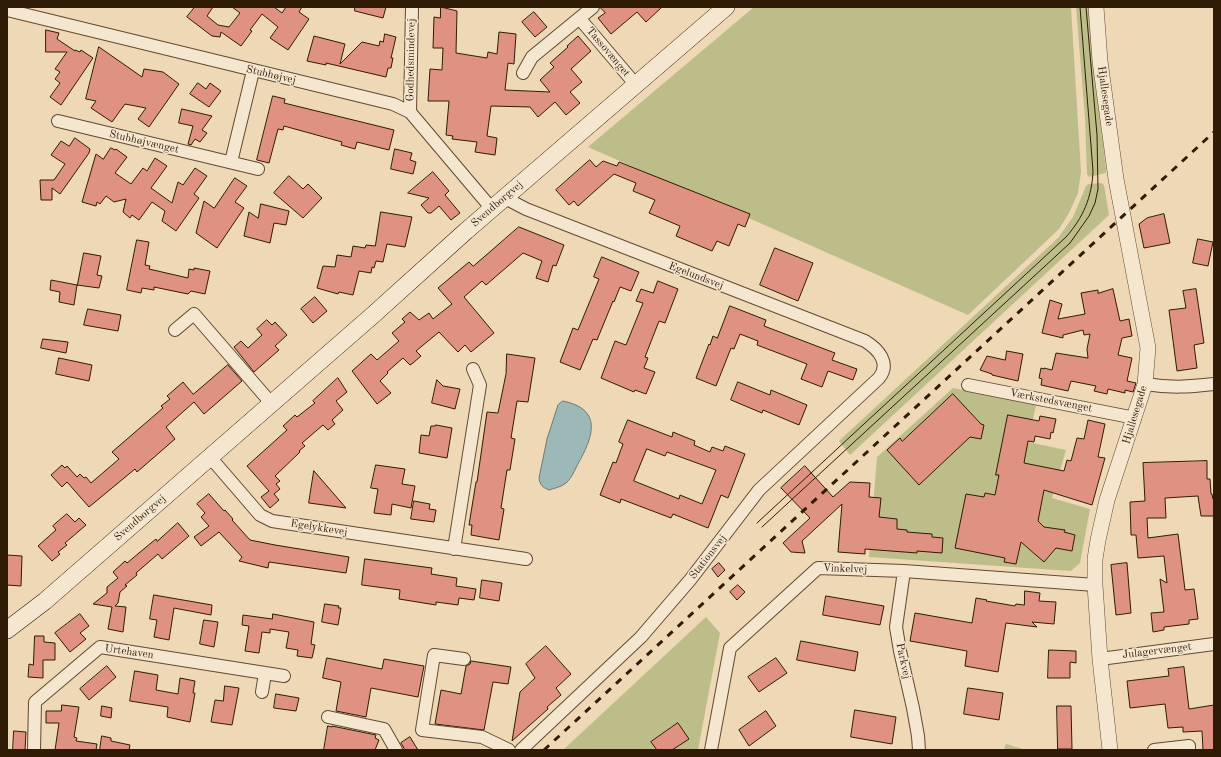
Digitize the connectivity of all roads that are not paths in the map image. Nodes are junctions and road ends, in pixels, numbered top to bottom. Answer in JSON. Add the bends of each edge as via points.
{"nodes":[{"id":1,"x":412,"y":7,"type":"edge"},
{"id":2,"x":593,"y":7,"type":"edge"},
{"id":3,"x":726,"y":7,"type":"edge"},
{"id":4,"x":1096,"y":7,"type":"edge"},
{"id":5,"x":7,"y":10,"type":"edge"},
{"id":6,"x":580,"y":18,"type":"junction"},
{"id":7,"x":253,"y":71,"type":"junction"},
{"id":8,"x":523,"y":73,"type":"dead end"},
{"id":9,"x":636,"y":85,"type":"junction"},
{"id":10,"x":410,"y":112,"type":"junction"},
{"id":11,"x":58,"y":121,"type":"dead end"},
{"id":12,"x":231,"y":162,"type":"junction"},
{"id":13,"x":258,"y":168,"type":"dead end"},
{"id":14,"x":505,"y":198,"type":"junction"},
{"id":15,"x":492,"y":209,"type":"junction"},
{"id":16,"x":175,"y":330,"type":"dead end"},
{"id":17,"x":883,"y":359,"type":"joint"},
{"id":18,"x":473,"y":370,"type":"dead end"},
{"id":19,"x":1145,"y":384,"type":"junction"},
{"id":20,"x":1214,"y":384,"type":"edge"},
{"id":21,"x":968,"y":385,"type":"dead end"},
{"id":22,"x":271,"y":403,"type":"junction"},
{"id":23,"x":1135,"y":418,"type":"junction"},
{"id":24,"x":210,"y":457,"type":"junction"},
{"id":25,"x":454,"y":549,"type":"junction"},
{"id":26,"x":526,"y":559,"type":"dead end"},
{"id":27,"x":904,"y":571,"type":"junction"},
{"id":28,"x":1095,"y":585,"type":"junction"},
{"id":29,"x":7,"y":630,"type":"edge"},
{"id":30,"x":1214,"y":644,"type":"edge"},
{"id":31,"x":464,"y":659,"type":"dead end"},
{"id":32,"x":1100,"y":659,"type":"junction"},
{"id":33,"x":265,"y":673,"type":"junction"},
{"id":34,"x":284,"y":676,"type":"dead end"},
{"id":35,"x":262,"y":692,"type":"dead end"},
{"id":36,"x":328,"y":717,"type":"dead end"},
{"id":37,"x":34,"y":750,"type":"edge"},
{"id":38,"x":396,"y":750,"type":"edge"},
{"id":39,"x":509,"y":750,"type":"edge"},
{"id":40,"x":522,"y":750,"type":"edge"},
{"id":41,"x":711,"y":750,"type":"edge"},
{"id":42,"x":919,"y":750,"type":"edge"},
{"id":43,"x":1110,"y":750,"type":"edge"},
{"id":44,"x":1154,"y":750,"type":"edge"},
{"id":45,"x":1189,"y":750,"type":"edge"}],
"edges":[{"from":1,"to":10,"type":"street","name":"Godhedsmindevej"},
{"from":2,"to":6,"type":"street","name":"Tassovænget"},
{"from":3,"to":9,"type":"main road","name":"Svendborgvej"},
{"from":4,"to":19,"type":"street","name":"Hjallesegade","via":[[1100,62],[1116,178],[1148,348]]},
{"from":5,"to":7,"type":"street","name":"Stubhøjvej"},
{"from":6,"to":8,"type":"street","name":"Tassovænget","via":[[532,57]]},
{"from":6,"to":9,"type":"street","name":"Tassovænget"},
{"from":7,"to":10,"type":"street","name":"Stubhøjvej","via":[[393,104]]},
{"from":7,"to":12,"type":"street"},
{"from":9,"to":14,"type":"main road","name":"Svendborgvej"},
{"from":10,"to":15,"type":"street","name":"Stubhøjvej"},
{"from":11,"to":12,"type":"street","name":"Stubhøjvænget"},
{"from":12,"to":13,"type":"street","name":"Stubhøjvænget"},
{"from":14,"to":15,"type":"main road","name":"Svendborgvej"},
{"from":14,"to":17,"type":"street","name":"Egelundsvej","via":[[526,209],[865,341],[875,348]]},
{"from":15,"to":22,"type":"main road","name":"Svendborgvej"},
{"from":16,"to":22,"type":"street","via":[[194,314]]},
{"from":17,"to":40,"type":"street","name":"Stationsvej","via":[[884,370],[879,378],[759,490],[690,580],[641,637]]},
{"from":18,"to":25,"type":"street","via":[[480,385]]},
{"from":19,"to":20,"type":"street","via":[[1170,387]]},
{"from":19,"to":23,"type":"street","name":"Hjallesegade"},
{"from":21,"to":23,"type":"street","name":"Værkstedsvænget"},
{"from":22,"to":24,"type":"main road","name":"Svendborgvej"},
{"from":23,"to":28,"type":"street","name":"Hjallesegade","via":[[1107,500],[1095,559]]},
{"from":24,"to":25,"type":"street","name":"Egelykkevej","via":[[260,514],[272,521]]},
{"from":24,"to":29,"type":"main road","name":"Svendborgvej","via":[[45,601]]},
{"from":25,"to":26,"type":"street","name":"Egelykkevej"},
{"from":27,"to":28,"type":"street","name":"Vinkelvej"},
{"from":27,"to":41,"type":"street","name":"Vinkelvej","via":[[818,568],[730,648]]},
{"from":27,"to":42,"type":"street","name":"Parkvej","via":[[896,627]]},
{"from":28,"to":32,"type":"street","name":"Hjallesegade"},
{"from":30,"to":32,"type":"street","name":"Julagervænget"},
{"from":31,"to":39,"type":"street","via":[[434,655],[422,730],[482,737]]},
{"from":32,"to":43,"type":"street","name":"Hjallesegade"},
{"from":33,"to":34,"type":"street","name":"Urtehaven"},
{"from":33,"to":35,"type":"street"},
{"from":33,"to":37,"type":"street","name":"Urtehaven","via":[[100,647],[35,702]]},
{"from":36,"to":38,"type":"street","via":[[384,729]]},
{"from":44,"to":45,"type":"street","via":[[1189,746]]}]}
